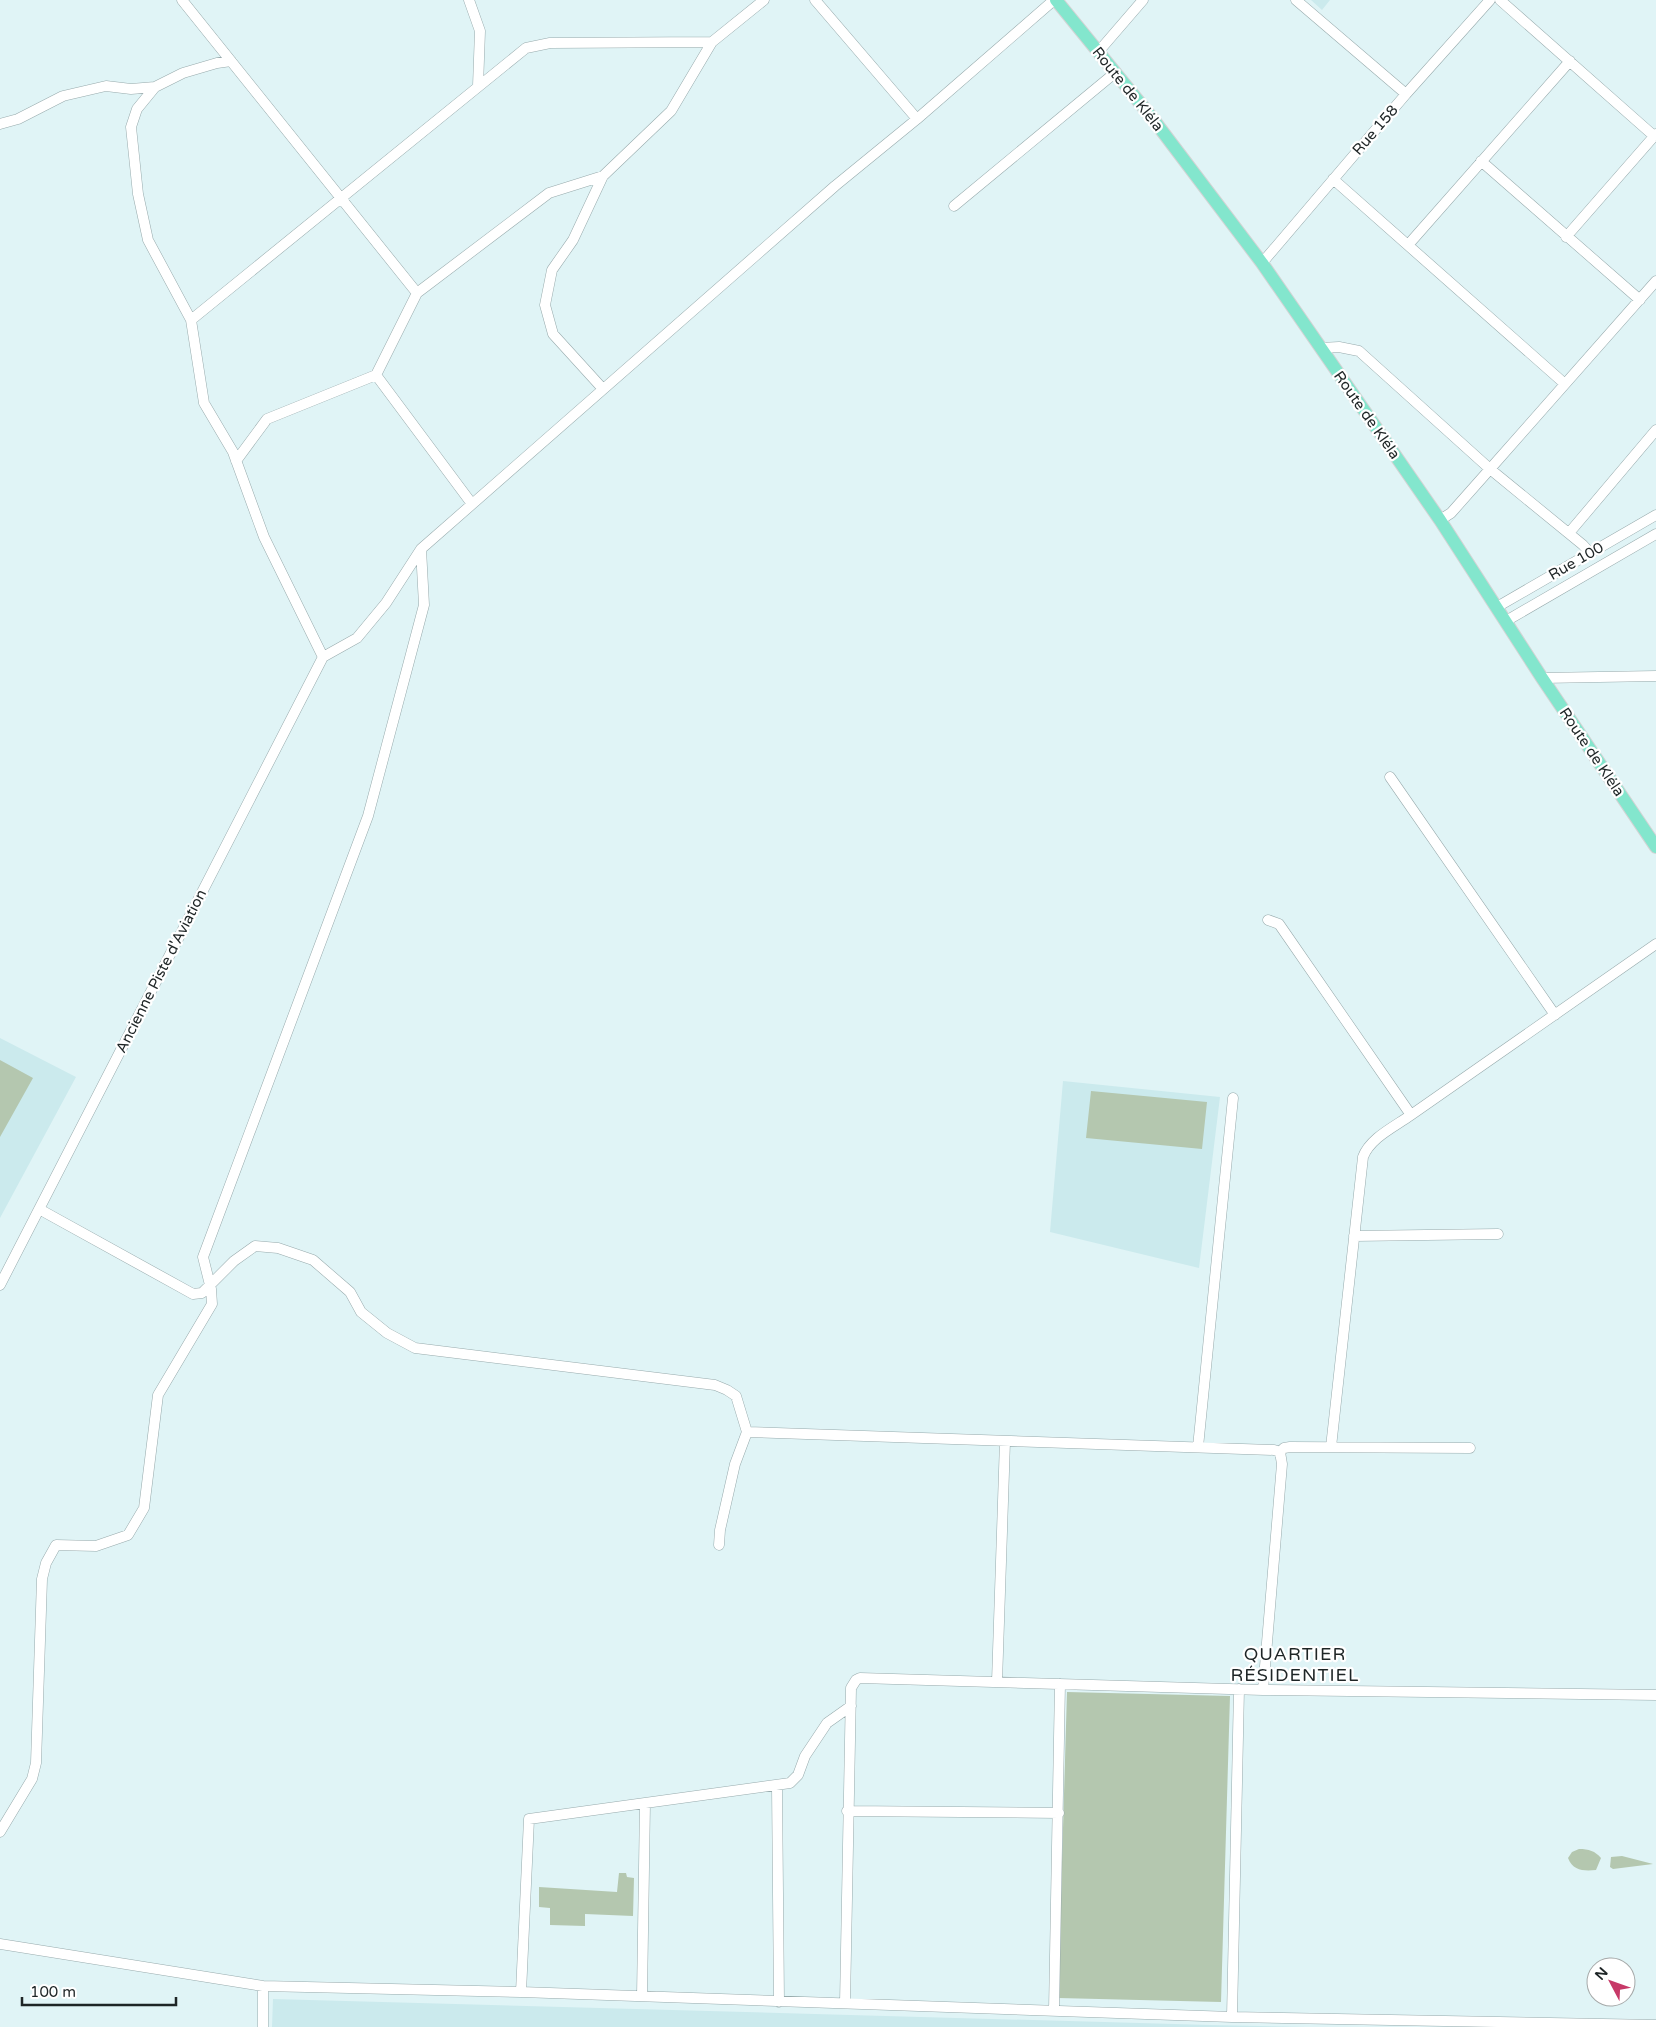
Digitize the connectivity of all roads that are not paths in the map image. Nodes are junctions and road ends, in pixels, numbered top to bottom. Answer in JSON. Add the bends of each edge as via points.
{"nodes":[{"id":1,"x":182,"y":0,"type":"edge"},
{"id":2,"x":469,"y":0,"type":"edge"},
{"id":3,"x":764,"y":0,"type":"edge"},
{"id":4,"x":815,"y":0,"type":"edge"},
{"id":5,"x":1055,"y":0,"type":"edge"},
{"id":6,"x":1143,"y":0,"type":"edge"},
{"id":7,"x":1296,"y":0,"type":"edge"},
{"id":8,"x":1490,"y":0,"type":"edge"},
{"id":9,"x":1500,"y":0,"type":"edge"},
{"id":10,"x":712,"y":42,"type":"junction"},
{"id":11,"x":1099,"y":51,"type":"junction"},
{"id":12,"x":231,"y":61,"type":"junction"},
{"id":13,"x":1570,"y":61,"type":"junction"},
{"id":14,"x":1116,"y":72,"type":"junction"},
{"id":15,"x":478,"y":86,"type":"junction"},
{"id":16,"x":155,"y":87,"type":"junction"},
{"id":17,"x":1406,"y":94,"type":"junction"},
{"id":18,"x":917,"y":119,"type":"junction"},
{"id":19,"x":0,"y":124,"type":"edge"},
{"id":20,"x":1655,"y":135,"type":"edge"},
{"id":21,"x":1481,"y":161,"type":"junction"},
{"id":22,"x":603,"y":176,"type":"junction"},
{"id":23,"x":1333,"y":179,"type":"junction"},
{"id":24,"x":341,"y":198,"type":"junction"},
{"id":25,"x":954,"y":206,"type":"dead end"},
{"id":26,"x":1566,"y":237,"type":"junction"},
{"id":27,"x":1408,"y":245,"type":"junction"},
{"id":28,"x":1262,"y":262,"type":"junction"},
{"id":29,"x":1656,"y":281,"type":"edge"},
{"id":30,"x":417,"y":294,"type":"junction"},
{"id":31,"x":1640,"y":300,"type":"junction"},
{"id":32,"x":191,"y":320,"type":"junction"},
{"id":33,"x":1321,"y":348,"type":"junction"},
{"id":34,"x":376,"y":375,"type":"junction"},
{"id":35,"x":1565,"y":384,"type":"junction"},
{"id":36,"x":603,"y":389,"type":"junction"},
{"id":37,"x":1656,"y":430,"type":"edge"},
{"id":38,"x":236,"y":461,"type":"junction"},
{"id":39,"x":1490,"y":469,"type":"junction"},
{"id":40,"x":472,"y":504,"type":"junction"},
{"id":41,"x":1656,"y":515,"type":"edge"},
{"id":42,"x":1440,"y":520,"type":"junction"},
{"id":43,"x":1568,"y":533,"type":"junction"},
{"id":44,"x":1656,"y":534,"type":"edge"},
{"id":45,"x":421,"y":549,"type":"junction"},
{"id":46,"x":1590,"y":553,"type":"junction"},
{"id":47,"x":1497,"y":608,"type":"junction"},
{"id":48,"x":1506,"y":621,"type":"junction"},
{"id":49,"x":323,"y":658,"type":"junction"},
{"id":50,"x":1656,"y":676,"type":"edge"},
{"id":51,"x":1542,"y":678,"type":"junction"},
{"id":52,"x":1390,"y":777,"type":"dead end"},
{"id":53,"x":1656,"y":847,"type":"edge"},
{"id":54,"x":1268,"y":920,"type":"dead end"},
{"id":55,"x":1656,"y":944,"type":"edge"},
{"id":56,"x":1555,"y":1015,"type":"junction"},
{"id":57,"x":1233,"y":1098,"type":"dead end"},
{"id":58,"x":1411,"y":1115,"type":"junction"},
{"id":59,"x":39,"y":1209,"type":"junction"},
{"id":60,"x":1498,"y":1234,"type":"dead end"},
{"id":61,"x":1354,"y":1236,"type":"junction"},
{"id":62,"x":0,"y":1285,"type":"edge"},
{"id":63,"x":210,"y":1285,"type":"junction"},
{"id":64,"x":747,"y":1432,"type":"junction"},
{"id":65,"x":1005,"y":1441,"type":"junction"},
{"id":66,"x":1198,"y":1447,"type":"junction"},
{"id":67,"x":1331,"y":1447,"type":"junction"},
{"id":68,"x":1470,"y":1448,"type":"dead end"},
{"id":69,"x":1280,"y":1452,"type":"junction"},
{"id":70,"x":720,"y":1545,"type":"dead end"},
{"id":71,"x":997,"y":1682,"type":"junction"},
{"id":72,"x":1060,"y":1684,"type":"junction"},
{"id":73,"x":1240,"y":1689,"type":"junction"},
{"id":74,"x":1263,"y":1690,"type":"junction"},
{"id":75,"x":1656,"y":1695,"type":"edge"},
{"id":76,"x":850,"y":1706,"type":"junction"},
{"id":77,"x":777,"y":1786,"type":"junction"},
{"id":78,"x":645,"y":1803,"type":"junction"},
{"id":79,"x":847,"y":1811,"type":"junction"},
{"id":80,"x":1059,"y":1814,"type":"junction"},
{"id":81,"x":0,"y":1832,"type":"edge"},
{"id":82,"x":0,"y":1944,"type":"edge"},
{"id":83,"x":263,"y":1986,"type":"junction"},
{"id":84,"x":520,"y":1992,"type":"junction"},
{"id":85,"x":642,"y":1996,"type":"junction"},
{"id":86,"x":779,"y":2002,"type":"junction"},
{"id":87,"x":845,"y":2004,"type":"junction"},
{"id":88,"x":1054,"y":2010,"type":"junction"},
{"id":89,"x":1232,"y":2017,"type":"junction"},
{"id":90,"x":1656,"y":2025,"type":"edge"},
{"id":91,"x":262,"y":2027,"type":"edge"}],
"edges":[{"from":1,"to":12,"type":"street"},
{"from":2,"to":15,"type":"street","via":[[480,31]]},
{"from":3,"to":10,"type":"street"},
{"from":4,"to":18,"type":"street"},
{"from":5,"to":11,"type":"main road","name":"Route de Kléla"},
{"from":5,"to":18,"type":"street"},
{"from":6,"to":11,"type":"street"},
{"from":7,"to":17,"type":"street"},
{"from":8,"to":17,"type":"street","name":"Rue 158"},
{"from":9,"to":13,"type":"street"},
{"from":10,"to":15,"type":"street","via":[[550,43],[526,48]]},
{"from":10,"to":22,"type":"street","via":[[671,111]]},
{"from":11,"to":14,"type":"main road","name":"Route de Kléla"},
{"from":12,"to":16,"type":"street","via":[[183,74]]},
{"from":12,"to":24,"type":"street"},
{"from":13,"to":20,"type":"street"},
{"from":13,"to":21,"type":"street"},
{"from":14,"to":25,"type":"street"},
{"from":14,"to":28,"type":"main road","name":"Route de Kléla"},
{"from":15,"to":24,"type":"street"},
{"from":16,"to":19,"type":"street","via":[[106,86],[63,96],[18,119]]},
{"from":16,"to":32,"type":"street","via":[[137,109],[131,128],[138,194],[148,240]]},
{"from":17,"to":23,"type":"street","name":"Rue 158"},
{"from":18,"to":36,"type":"street"},
{"from":20,"to":26,"type":"street"},
{"from":21,"to":26,"type":"street"},
{"from":21,"to":27,"type":"street"},
{"from":22,"to":30,"type":"street","via":[[549,194]]},
{"from":22,"to":36,"type":"street","via":[[573,240],[552,270],[545,305],[553,334]]},
{"from":23,"to":27,"type":"street"},
{"from":23,"to":28,"type":"street","name":"Rue 158"},
{"from":24,"to":30,"type":"street"},
{"from":24,"to":32,"type":"street"},
{"from":26,"to":31,"type":"street"},
{"from":27,"to":35,"type":"street"},
{"from":28,"to":33,"type":"main road","name":"Route de Kléla"},
{"from":29,"to":31,"type":"street"},
{"from":30,"to":34,"type":"street"},
{"from":31,"to":35,"type":"street"},
{"from":32,"to":38,"type":"street","via":[[204,403]]},
{"from":33,"to":39,"type":"street","via":[[1359,351]]},
{"from":33,"to":42,"type":"main road","name":"Route de Kléla"},
{"from":34,"to":38,"type":"street","via":[[267,419]]},
{"from":34,"to":40,"type":"street"},
{"from":35,"to":39,"type":"street"},
{"from":36,"to":40,"type":"street"},
{"from":37,"to":43,"type":"street"},
{"from":38,"to":49,"type":"street","via":[[264,536]]},
{"from":39,"to":42,"type":"street","via":[[1451,513]]},
{"from":39,"to":43,"type":"street"},
{"from":40,"to":45,"type":"street"},
{"from":41,"to":46,"type":"street","name":"Rue 100"},
{"from":42,"to":47,"type":"main road","name":"Route de Kléla"},
{"from":43,"to":46,"type":"street"},
{"from":44,"to":48,"type":"street"},
{"from":45,"to":49,"type":"street","via":[[386,603],[357,638]]},
{"from":45,"to":63,"type":"street","via":[[424,606],[368,816],[203,1257]]},
{"from":46,"to":47,"type":"street","name":"Rue 100"},
{"from":47,"to":48,"type":"main road","name":"Route de Kléla"},
{"from":48,"to":51,"type":"main road","name":"Route de Kléla"},
{"from":49,"to":59,"type":"street","name":"Ancienne Piste d'Aviation"},
{"from":50,"to":51,"type":"street"},
{"from":51,"to":53,"type":"main road","name":"Route de Kléla"},
{"from":52,"to":56,"type":"street"},
{"from":54,"to":58,"type":"street","via":[[1279,924]]},
{"from":55,"to":56,"type":"street"},
{"from":56,"to":58,"type":"street"},
{"from":57,"to":66,"type":"street"},
{"from":58,"to":61,"type":"street","via":[[1372,1143],[1362,1157]]},
{"from":59,"to":62,"type":"street","name":"Ancienne Piste d'Aviation"},
{"from":59,"to":63,"type":"street","via":[[193,1294],[202,1293]]},
{"from":60,"to":61,"type":"street"},
{"from":61,"to":67,"type":"street"},
{"from":63,"to":64,"type":"street","via":[[255,1246],[278,1248],[313,1260],[350,1292],[361,1312],[387,1333],[415,1348],[715,1385],[736,1396]]},
{"from":63,"to":81,"type":"street","via":[[212,1304],[158,1395],[144,1508],[128,1535],[96,1546],[56,1546],[46,1563],[42,1579],[36,1763],[32,1780]]},
{"from":64,"to":65,"type":"street"},
{"from":64,"to":70,"type":"street","via":[[735,1464],[720,1530]]},
{"from":65,"to":66,"type":"street"},
{"from":65,"to":71,"type":"street"},
{"from":66,"to":69,"type":"street"},
{"from":67,"to":68,"type":"street"},
{"from":67,"to":69,"type":"street","via":[[1290,1447]]},
{"from":69,"to":74,"type":"street","via":[[1282,1464]]},
{"from":71,"to":72,"type":"street"},
{"from":71,"to":76,"type":"street","via":[[865,1678],[853,1684]]},
{"from":72,"to":73,"type":"street"},
{"from":72,"to":80,"type":"street"},
{"from":73,"to":74,"type":"street"},
{"from":73,"to":89,"type":"street"},
{"from":74,"to":75,"type":"street"},
{"from":76,"to":77,"type":"street","via":[[827,1723],[805,1756],[798,1775],[790,1783]]},
{"from":76,"to":79,"type":"street"},
{"from":77,"to":78,"type":"street"},
{"from":77,"to":86,"type":"street"},
{"from":78,"to":84,"type":"street","via":[[529,1819]]},
{"from":78,"to":85,"type":"street"},
{"from":79,"to":80,"type":"street"},
{"from":79,"to":87,"type":"street"},
{"from":80,"to":88,"type":"street"},
{"from":82,"to":83,"type":"street"},
{"from":83,"to":84,"type":"street"},
{"from":83,"to":91,"type":"street"},
{"from":84,"to":85,"type":"street"},
{"from":85,"to":86,"type":"street"},
{"from":86,"to":87,"type":"street"},
{"from":87,"to":88,"type":"street"},
{"from":88,"to":89,"type":"street"},
{"from":89,"to":90,"type":"street"}]}
